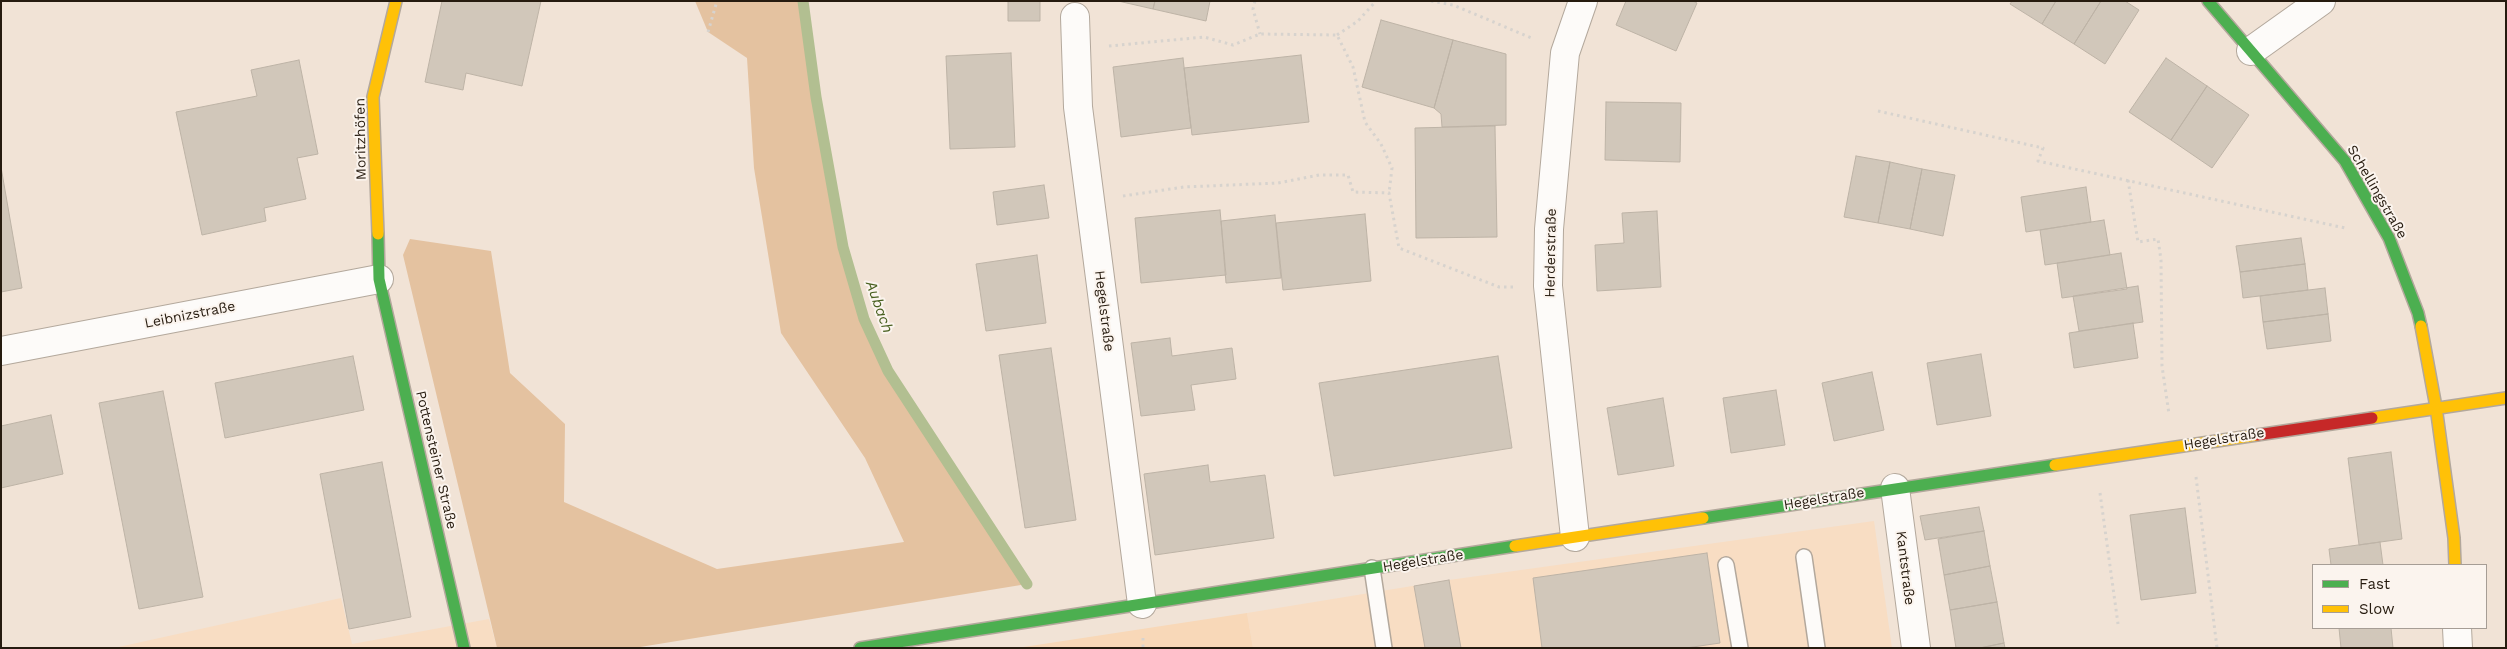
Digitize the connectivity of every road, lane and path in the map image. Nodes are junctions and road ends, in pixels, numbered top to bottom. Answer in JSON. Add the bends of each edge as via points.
{"nodes":[{"id":1,"x":396,"y":1,"type":"edge"},
{"id":2,"x":717,"y":1,"type":"edge"},
{"id":3,"x":1255,"y":1,"type":"edge"},
{"id":4,"x":1376,"y":1,"type":"edge"},
{"id":5,"x":1432,"y":1,"type":"edge"},
{"id":6,"x":1583,"y":1,"type":"edge"},
{"id":7,"x":2208,"y":1,"type":"edge"},
{"id":8,"x":2321,"y":1,"type":"edge"},
{"id":9,"x":1075,"y":17,"type":"dead end"},
{"id":10,"x":708,"y":32,"type":"dead end"},
{"id":11,"x":1260,"y":34,"type":"junction"},
{"id":12,"x":1337,"y":35,"type":"junction"},
{"id":13,"x":1076,"y":48,"type":"junction"},
{"id":14,"x":2251,"y":51,"type":"junction"},
{"id":15,"x":1565,"y":54,"type":"junction"},
{"id":16,"x":1878,"y":111,"type":"dead end"},
{"id":17,"x":2128,"y":180,"type":"junction"},
{"id":18,"x":1389,"y":193,"type":"junction"},
{"id":19,"x":1090,"y":202,"type":"junction"},
{"id":20,"x":2389,"y":238,"type":"junction"},
{"id":21,"x":379,"y":279,"type":"junction"},
{"id":22,"x":1548,"y":286,"type":"junction"},
{"id":23,"x":1,"y":351,"type":"edge"},
{"id":24,"x":2506,"y":398,"type":"edge"},
{"id":25,"x":2436,"y":407,"type":"junction"},
{"id":26,"x":2191,"y":444,"type":"junction"},
{"id":27,"x":2173,"y":447,"type":"junction"},
{"id":28,"x":2095,"y":459,"type":"junction"},
{"id":29,"x":1895,"y":488,"type":"junction"},
{"id":30,"x":1575,"y":537,"type":"junction"},
{"id":31,"x":1804,"y":557,"type":"dead end"},
{"id":32,"x":1726,"y":564,"type":"dead end"},
{"id":33,"x":2455,"y":564,"type":"edge"},
{"id":34,"x":1372,"y":568,"type":"junction"},
{"id":35,"x":1142,"y":604,"type":"junction"},
{"id":36,"x":2118,"y":624,"type":"dead end"},
{"id":37,"x":2457,"y":629,"type":"edge"},
{"id":38,"x":464,"y":648,"type":"edge"},
{"id":39,"x":860,"y":648,"type":"edge"},
{"id":40,"x":1384,"y":648,"type":"edge"},
{"id":41,"x":1740,"y":648,"type":"edge"},
{"id":42,"x":1817,"y":648,"type":"edge"},
{"id":43,"x":1916,"y":648,"type":"edge"},
{"id":44,"x":2217,"y":648,"type":"edge"},
{"id":45,"x":2458,"y":648,"type":"edge"}],
"edges":[{"from":1,"to":21,"type":"street","name":"Moritzhöfen","via":[[374,98]]},
{"from":2,"to":10,"type":"path"},
{"from":3,"to":11,"type":"path","via":[[1253,9]]},
{"from":4,"to":12,"type":"path","via":[[1358,21]]},
{"from":5,"to":15,"type":"path","via":[[1490,20]]},
{"from":6,"to":15,"type":"street","name":"Herderstraße"},
{"from":7,"to":14,"type":"street","name":"Schellingstraße"},
{"from":8,"to":14,"type":"street"},
{"from":9,"to":13,"type":"street","name":"Hegelstraße"},
{"from":11,"to":12,"type":"path"},
{"from":11,"to":13,"type":"path","via":[[1233,45],[1204,36]]},
{"from":12,"to":18,"type":"path","via":[[1353,67],[1365,122],[1381,144],[1392,168]]},
{"from":13,"to":19,"type":"street","name":"Hegelstraße","via":[[1078,107]]},
{"from":14,"to":20,"type":"street","name":"Schellingstraße","via":[[2345,161]]},
{"from":15,"to":22,"type":"street","name":"Herderstraße","via":[[1549,229]]},
{"from":16,"to":17,"type":"path","via":[[2043,148],[2038,161]]},
{"from":17,"to":20,"type":"path"},
{"from":17,"to":27,"type":"path","via":[[2138,242],[2158,239],[2162,366]]},
{"from":18,"to":19,"type":"path","via":[[1353,192],[1348,175],[1320,175],[1278,183],[1184,187]]},
{"from":18,"to":22,"type":"path","via":[[1399,248],[1499,287]]},
{"from":19,"to":35,"type":"street","name":"Hegelstraße"},
{"from":20,"to":25,"type":"street","name":"Schellingstraße","via":[[2418,313]]},
{"from":21,"to":23,"type":"street","name":"Leibnizstraße"},
{"from":21,"to":38,"type":"street","name":"Pottensteiner Straße"},
{"from":22,"to":30,"type":"street","name":"Herderstraße"},
{"from":24,"to":25,"type":"street","name":"Hegelstraße"},
{"from":25,"to":26,"type":"street","name":"Hegelstraße"},
{"from":25,"to":33,"type":"street","name":"Schellingstraße"},
{"from":26,"to":27,"type":"street","name":"Hegelstraße"},
{"from":26,"to":44,"type":"path"},
{"from":27,"to":28,"type":"street","name":"Hegelstraße"},
{"from":28,"to":29,"type":"street","name":"Hegelstraße"},
{"from":28,"to":36,"type":"path"},
{"from":29,"to":30,"type":"street","name":"Hegelstraße"},
{"from":29,"to":43,"type":"street","name":"Kantstraße"},
{"from":30,"to":34,"type":"street","name":"Hegelstraße"},
{"from":31,"to":42,"type":"lane"},
{"from":32,"to":41,"type":"lane"},
{"from":34,"to":35,"type":"street","name":"Hegelstraße"},
{"from":34,"to":40,"type":"lane"},
{"from":35,"to":39,"type":"street","name":"Hegelstraße"},
{"from":37,"to":45,"type":"street"}]}
